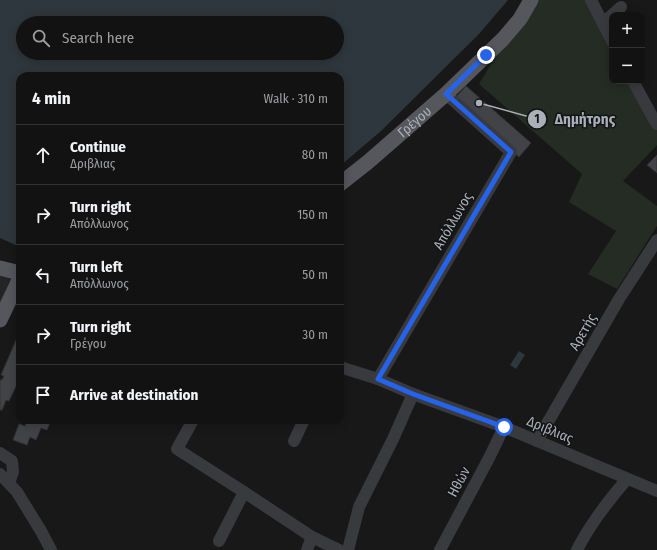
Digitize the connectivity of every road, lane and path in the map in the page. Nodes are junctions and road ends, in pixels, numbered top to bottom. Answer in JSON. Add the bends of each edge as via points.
{"nodes":[{"id":1,"x":531,"y":0,"type":"edge"},
{"id":2,"x":591,"y":0,"type":"edge"},
{"id":3,"x":621,"y":7,"type":"dead end"},
{"id":4,"x":602,"y":23,"type":"junction"},
{"id":5,"x":609,"y":36,"type":"edge"},
{"id":6,"x":635,"y":84,"type":"edge"},
{"id":7,"x":446,"y":94,"type":"junction"},
{"id":8,"x":657,"y":124,"type":"edge"},
{"id":9,"x":344,"y":181,"type":"edge"},
{"id":10,"x":657,"y":240,"type":"edge"},
{"id":11,"x":0,"y":268,"type":"edge"},
{"id":12,"x":16,"y":272,"type":"edge"},
{"id":13,"x":16,"y":286,"type":"edge"},
{"id":14,"x":0,"y":320,"type":"edge"},
{"id":15,"x":344,"y":368,"type":"edge"},
{"id":16,"x":378,"y":379,"type":"junction"},
{"id":17,"x":413,"y":394,"type":"junction"},
{"id":18,"x":191,"y":424,"type":"edge"},
{"id":19,"x":302,"y":424,"type":"edge"},
{"id":20,"x":504,"y":427,"type":"junction"},
{"id":21,"x":294,"y":441,"type":"dead end"},
{"id":22,"x":537,"y":441,"type":"junction"},
{"id":23,"x":0,"y":454,"type":"edge"},
{"id":24,"x":0,"y":474,"type":"edge"},
{"id":25,"x":627,"y":479,"type":"junction"},
{"id":26,"x":9,"y":483,"type":"junction"},
{"id":27,"x":244,"y":492,"type":"junction"},
{"id":28,"x":657,"y":492,"type":"edge"},
{"id":29,"x":312,"y":537,"type":"junction"},
{"id":30,"x":218,"y":541,"type":"dead end"},
{"id":31,"x":51,"y":550,"type":"edge"},
{"id":32,"x":307,"y":550,"type":"edge"},
{"id":33,"x":339,"y":550,"type":"edge"},
{"id":34,"x":348,"y":550,"type":"edge"},
{"id":35,"x":440,"y":550,"type":"edge"},
{"id":36,"x":577,"y":550,"type":"edge"}],
"edges":[{"from":1,"to":7,"type":"main road","name":"Γρέγου","via":[[520,19],[503,39]]},
{"from":2,"to":4,"type":"street"},
{"from":3,"to":4,"type":"street"},
{"from":4,"to":5,"type":"street"},
{"from":6,"to":8,"type":"street"},
{"from":7,"to":9,"type":"main road","name":"Γρέγου"},
{"from":7,"to":16,"type":"street","name":"Απόλλωνος","via":[[511,152]]},
{"from":10,"to":22,"type":"street","name":"Αρετής","via":[[619,299]]},
{"from":11,"to":12,"type":"main road"},
{"from":13,"to":14,"type":"main road"},
{"from":15,"to":16,"type":"street","name":"Δριβλιας"},
{"from":16,"to":17,"type":"street","name":"Δριβλιας"},
{"from":17,"to":20,"type":"street","name":"Δριβλιας"},
{"from":17,"to":34,"type":"street","via":[[394,439],[359,507]]},
{"from":18,"to":27,"type":"street","via":[[177,449]]},
{"from":19,"to":21,"type":"street"},
{"from":20,"to":22,"type":"street","name":"Δριβλιας"},
{"from":20,"to":35,"type":"street","name":"Ηθών"},
{"from":22,"to":25,"type":"street","name":"Δριβλιας"},
{"from":23,"to":26,"type":"street","via":[[12,461],[13,472]]},
{"from":24,"to":26,"type":"street"},
{"from":25,"to":28,"type":"street","name":"Δριβλιας"},
{"from":25,"to":36,"type":"street","via":[[603,507]]},
{"from":26,"to":31,"type":"street"},
{"from":27,"to":29,"type":"street"},
{"from":27,"to":30,"type":"street"},
{"from":29,"to":32,"type":"street"},
{"from":29,"to":33,"type":"street"}]}
